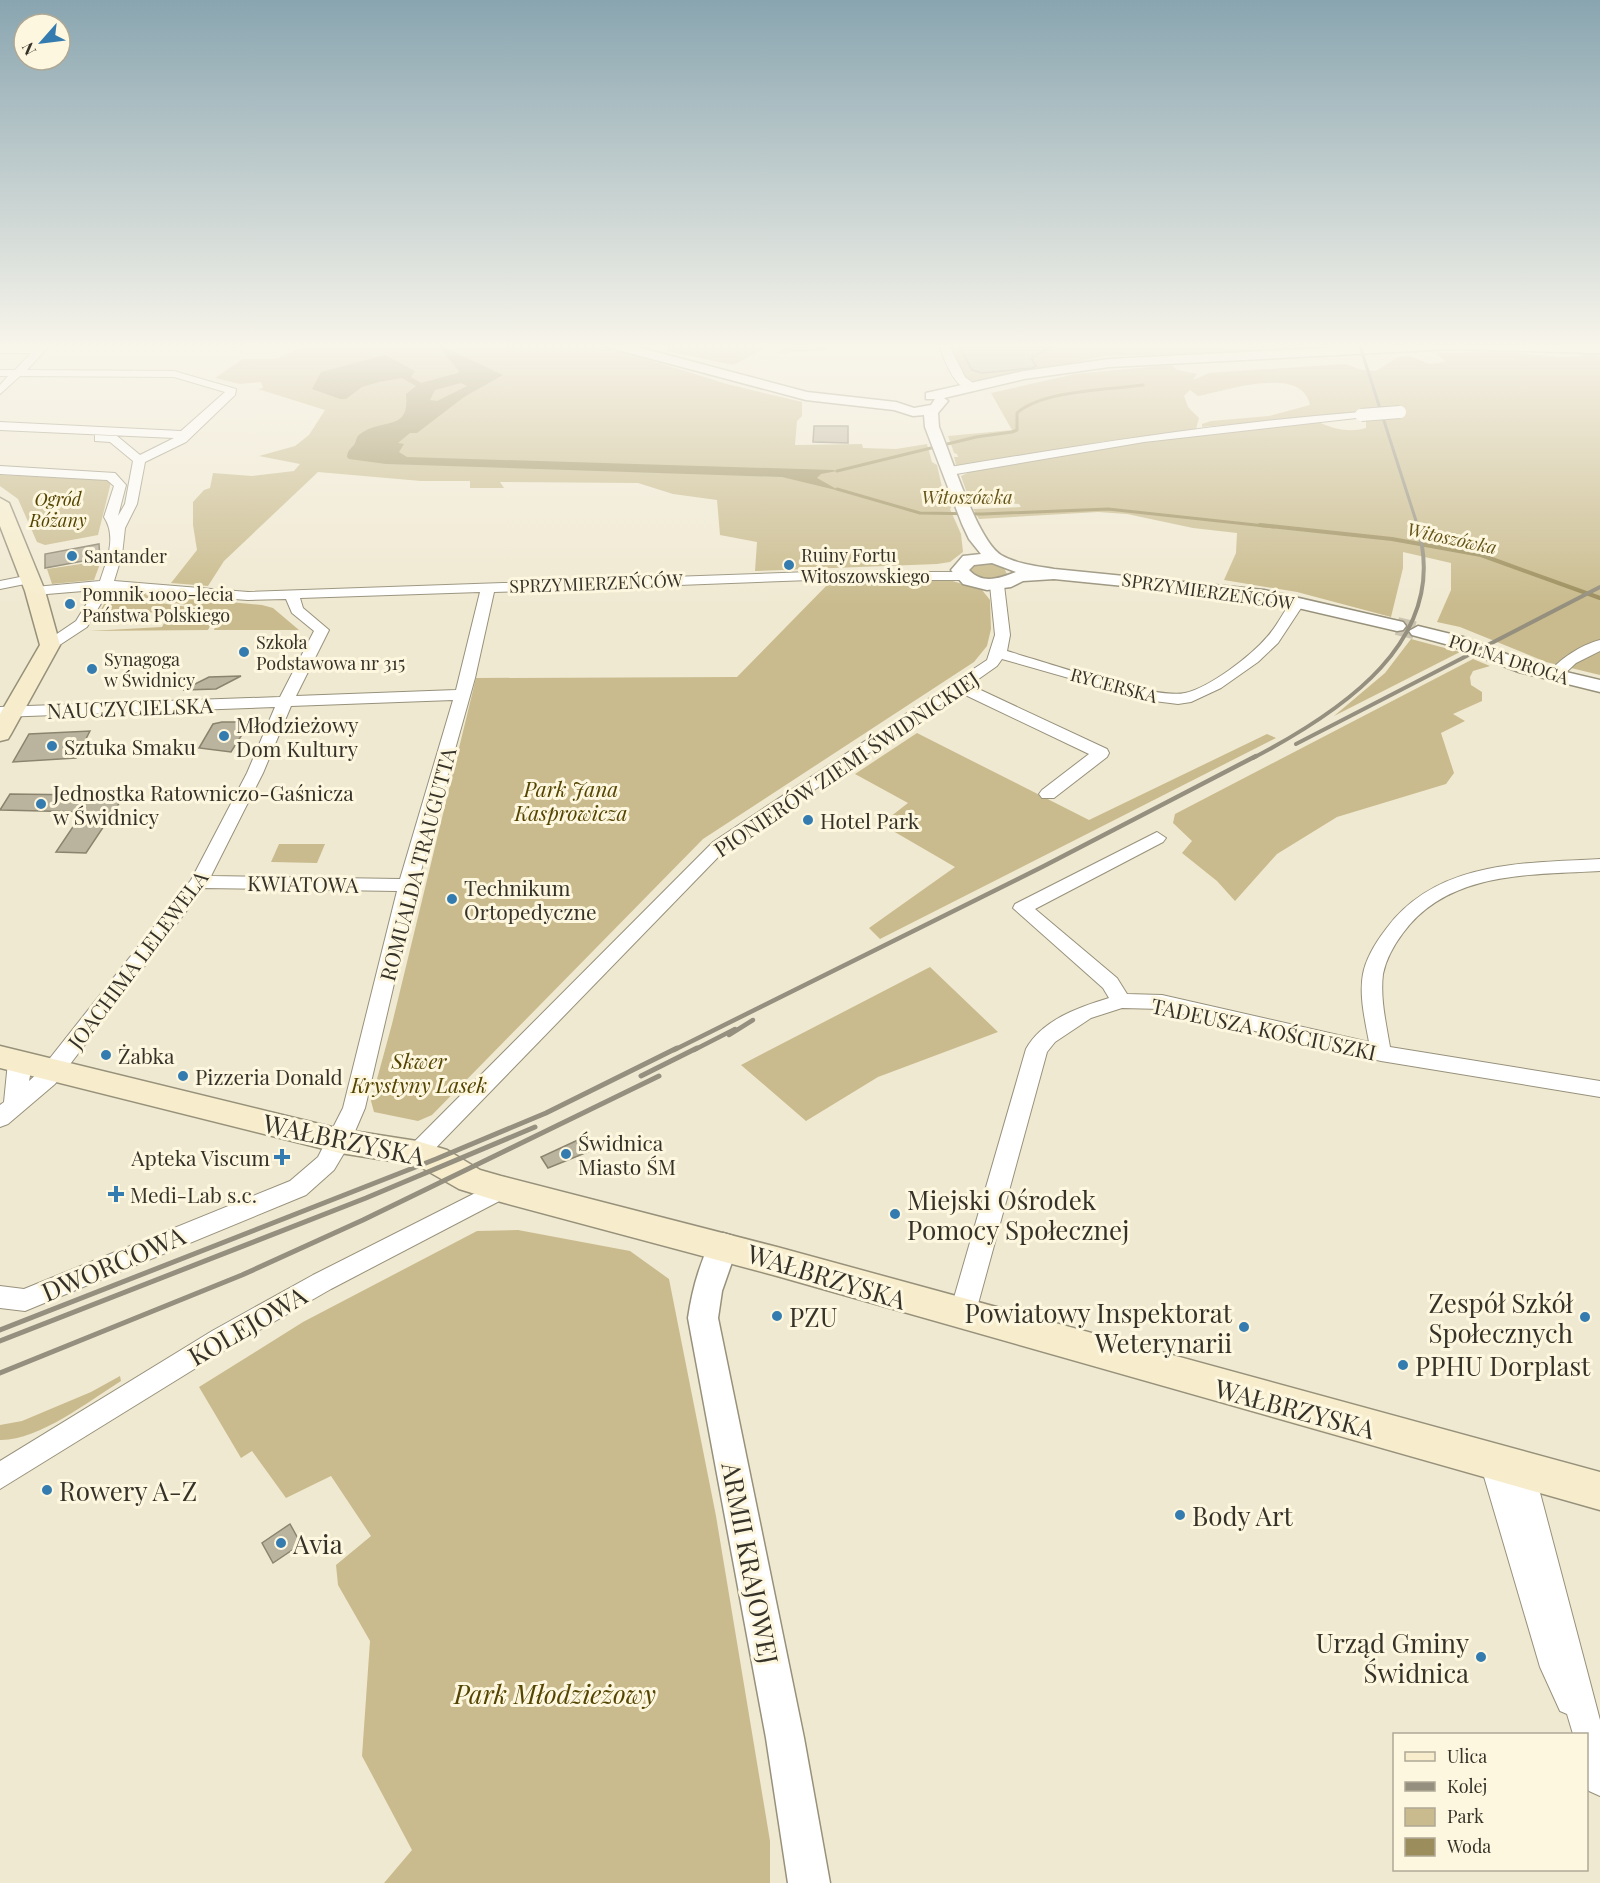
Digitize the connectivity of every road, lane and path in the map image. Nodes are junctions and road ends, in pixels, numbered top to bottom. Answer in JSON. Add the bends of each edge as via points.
{"nodes":[{"id":1,"x":100,"y":431,"type":"edge"},
{"id":2,"x":189,"y":431,"type":"edge"},
{"id":3,"x":933,"y":431,"type":"edge"},
{"id":4,"x":1200,"y":431,"type":"edge"},
{"id":5,"x":0,"y":434,"type":"edge"},
{"id":6,"x":184,"y":435,"type":"junction"},
{"id":7,"x":139,"y":460,"type":"junction"},
{"id":8,"x":0,"y":470,"type":"edge"},
{"id":9,"x":950,"y":471,"type":"junction"},
{"id":10,"x":0,"y":503,"type":"edge"},
{"id":11,"x":970,"y":524,"type":"junction"},
{"id":12,"x":118,"y":528,"type":"junction"},
{"id":13,"x":994,"y":558,"type":"junction"},
{"id":14,"x":967,"y":567,"type":"junction"},
{"id":15,"x":1016,"y":572,"type":"junction"},
{"id":16,"x":0,"y":585,"type":"edge"},
{"id":17,"x":33,"y":585,"type":"junction"},
{"id":18,"x":105,"y":585,"type":"junction"},
{"id":19,"x":997,"y":585,"type":"junction"},
{"id":20,"x":488,"y":586,"type":"junction"},
{"id":21,"x":291,"y":594,"type":"junction"},
{"id":22,"x":1298,"y":602,"type":"junction"},
{"id":23,"x":1397,"y":626,"type":"tunnel mouth"},
{"id":24,"x":1418,"y":631,"type":"tunnel mouth"},
{"id":25,"x":50,"y":645,"type":"junction"},
{"id":26,"x":1600,"y":645,"type":"edge"},
{"id":27,"x":1001,"y":654,"type":"junction"},
{"id":28,"x":1555,"y":675,"type":"junction"},
{"id":29,"x":959,"y":686,"type":"junction"},
{"id":30,"x":1600,"y":686,"type":"edge"},
{"id":31,"x":462,"y":695,"type":"junction"},
{"id":32,"x":285,"y":702,"type":"junction"},
{"id":33,"x":7,"y":712,"type":"edge"},
{"id":34,"x":0,"y":734,"type":"edge"},
{"id":35,"x":1048,"y":794,"type":"dead end"},
{"id":36,"x":1157,"y":838,"type":"dead end"},
{"id":37,"x":1600,"y":865,"type":"edge"},
{"id":38,"x":199,"y":882,"type":"junction"},
{"id":39,"x":408,"y":885,"type":"junction"},
{"id":40,"x":1121,"y":1001,"type":"junction"},
{"id":41,"x":1381,"y":1053,"type":"junction"},
{"id":42,"x":9,"y":1060,"type":"edge"},
{"id":43,"x":53,"y":1071,"type":"junction"},
{"id":44,"x":1600,"y":1089,"type":"edge"},
{"id":45,"x":8,"y":1111,"type":"edge"},
{"id":46,"x":340,"y":1141,"type":"junction"},
{"id":47,"x":417,"y":1154,"type":"junction"},
{"id":48,"x":501,"y":1189,"type":"junction"},
{"id":49,"x":723,"y":1245,"type":"junction"},
{"id":50,"x":0,"y":1297,"type":"edge"},
{"id":51,"x":962,"y":1315,"type":"junction"},
{"id":52,"x":1507,"y":1466,"type":"junction"},
{"id":53,"x":0,"y":1476,"type":"edge"},
{"id":54,"x":1600,"y":1491,"type":"edge"},
{"id":55,"x":1599,"y":1768,"type":"edge"},
{"id":56,"x":809,"y":1883,"type":"edge"}],
"edges":[{"from":1,"to":6,"type":"street"},
{"from":2,"to":6,"type":"street"},
{"from":3,"to":9,"type":"street"},
{"from":4,"to":9,"type":"street","bridge":true},
{"from":5,"to":7,"type":"street","via":[[113,439]]},
{"from":6,"to":7,"type":"street"},
{"from":7,"to":12,"type":"street","via":[[131,504]]},
{"from":8,"to":12,"type":"street","via":[[111,476],[120,485],[111,517]]},
{"from":9,"to":11,"type":"street"},
{"from":10,"to":17,"type":"main road"},
{"from":11,"to":13,"type":"street"},
{"from":11,"to":14,"type":"street"},
{"from":12,"to":18,"type":"street","via":[[115,555]]},
{"from":13,"to":14,"type":"street"},
{"from":13,"to":15,"type":"street"},
{"from":14,"to":19,"type":"street","via":[[977,583]]},
{"from":14,"to":20,"type":"street","name":"SPRZYMIERZEŃCÓW","via":[[902,574]]},
{"from":15,"to":19,"type":"street"},
{"from":15,"to":22,"type":"street","name":"SPRZYMIERZEŃCÓW","via":[[1206,588]]},
{"from":16,"to":17,"type":"street"},
{"from":17,"to":18,"type":"street"},
{"from":17,"to":25,"type":"main road"},
{"from":18,"to":21,"type":"street","name":"SPRZYMIERZEŃCÓW","via":[[216,594]]},
{"from":18,"to":25,"type":"street","via":[[82,624]]},
{"from":19,"to":27,"type":"street","via":[[1004,637]]},
{"from":20,"to":21,"type":"street","name":"SPRZYMIERZEŃCÓW"},
{"from":20,"to":31,"type":"street","name":"ROMUALDA TRAUGUTTA"},
{"from":21,"to":32,"type":"street","name":"JOACHIMA LELEWELA","via":[[297,610],[322,630]]},
{"from":22,"to":23,"type":"street","name":"SPRZYMIERZEŃCÓW"},
{"from":22,"to":27,"type":"street","name":"RYCERSKA","via":[[1273,640],[1253,660],[1204,691],[1185,698],[1146,695]]},
{"from":24,"to":28,"type":"street","name":"POLNA DROGA"},
{"from":25,"to":33,"type":"main road"},
{"from":26,"to":28,"type":"street","via":[[1570,660]]},
{"from":27,"to":29,"type":"street","name":"PIONIERÓW ZIEMI ŚWIDNICKIEJ"},
{"from":28,"to":30,"type":"street","name":"POLNA DROGA"},
{"from":29,"to":35,"type":"street","via":[[1101,753]]},
{"from":29,"to":47,"type":"street","name":"PIONIERÓW ZIEMI ŚWIDNICKIEJ","via":[[718,846]]},
{"from":31,"to":32,"type":"street","name":"NAUCZYCIELSKA"},
{"from":31,"to":39,"type":"street","name":"ROMUALDA TRAUGUTTA"},
{"from":32,"to":33,"type":"street","name":"NAUCZYCIELSKA"},
{"from":32,"to":38,"type":"street","name":"JOACHIMA LELEWELA","via":[[255,772]]},
{"from":33,"to":34,"type":"main road"},
{"from":36,"to":40,"type":"street","via":[[1022,908],[1110,983]]},
{"from":37,"to":41,"type":"street","via":[[1484,875],[1442,889],[1413,907],[1398,922],[1376,961],[1373,1006]]},
{"from":38,"to":39,"type":"street","name":"KWIATOWA"},
{"from":38,"to":43,"type":"street","name":"JOACHIMA LELEWELA"},
{"from":39,"to":46,"type":"street","name":"ROMUALDA TRAUGUTTA","via":[[354,1108]]},
{"from":40,"to":41,"type":"street","name":"TADEUSZA KOŚCIUSZKI","via":[[1162,1002]]},
{"from":40,"to":51,"type":"street","name":"TADEUSZA KOŚCIUSZKI","via":[[1084,1013],[1037,1049]]},
{"from":41,"to":44,"type":"street","name":"TADEUSZA KOŚCIUSZKI"},
{"from":42,"to":43,"type":"main road","name":"WAŁBRZYSKA"},
{"from":42,"to":45,"type":"street","via":[[21,1071]]},
{"from":43,"to":45,"type":"street","name":"JOACHIMA LELEWELA"},
{"from":43,"to":46,"type":"main road","name":"WAŁBRZYSKA"},
{"from":46,"to":47,"type":"main road","name":"WAŁBRZYSKA"},
{"from":46,"to":50,"type":"street","name":"DWORCOWA","via":[[317,1178],[25,1300]]},
{"from":47,"to":48,"type":"main road","name":"WAŁBRZYSKA","via":[[436,1159],[470,1180]]},
{"from":48,"to":49,"type":"main road","name":"WAŁBRZYSKA"},
{"from":48,"to":53,"type":"street","name":"KOLEJOWA","via":[[221,1339]]},
{"from":49,"to":51,"type":"main road","name":"WAŁBRZYSKA"},
{"from":49,"to":56,"type":"street","name":"ARMII KRAJOWEJ","via":[[707,1291],[703,1318],[788,1749]]},
{"from":51,"to":52,"type":"main road","name":"WAŁBRZYSKA"},
{"from":52,"to":54,"type":"main road","name":"WAŁBRZYSKA"},
{"from":52,"to":55,"type":"street"}]}
